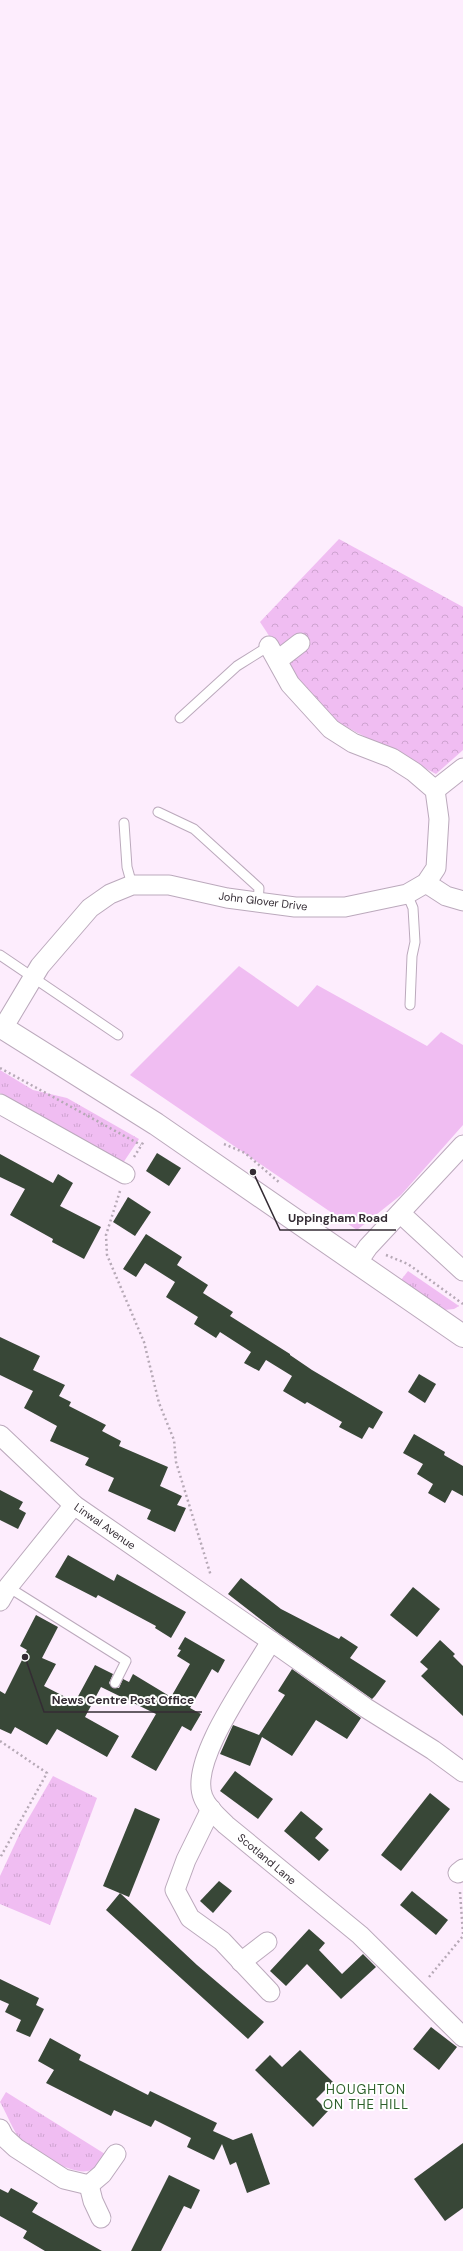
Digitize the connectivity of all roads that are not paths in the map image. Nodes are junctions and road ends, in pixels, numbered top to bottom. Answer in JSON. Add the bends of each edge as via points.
{"nodes":[{"id":1,"x":300,"y":643,"type":"dead end"},
{"id":2,"x":274,"y":653,"type":"junction"},
{"id":3,"x":180,"y":718,"type":"dead end"},
{"id":4,"x":463,"y":768,"type":"edge"},
{"id":5,"x":435,"y":790,"type":"junction"},
{"id":6,"x":158,"y":812,"type":"dead end"},
{"id":7,"x":124,"y":823,"type":"dead end"},
{"id":8,"x":426,"y":883,"type":"junction"},
{"id":9,"x":132,"y":885,"type":"junction"},
{"id":10,"x":407,"y":894,"type":"junction"},
{"id":11,"x":463,"y":901,"type":"edge"},
{"id":12,"x":258,"y":903,"type":"junction"},
{"id":13,"x":0,"y":955,"type":"edge"},
{"id":14,"x":33,"y":977,"type":"junction"},
{"id":15,"x":410,"y":1004,"type":"dead end"},
{"id":16,"x":1,"y":1027,"type":"edge"},
{"id":17,"x":118,"y":1035,"type":"dead end"},
{"id":18,"x":0,"y":1104,"type":"edge"},
{"id":19,"x":463,"y":1145,"type":"edge"},
{"id":20,"x":125,"y":1174,"type":"road end"},
{"id":21,"x":400,"y":1213,"type":"junction"},
{"id":22,"x":356,"y":1263,"type":"junction"},
{"id":23,"x":463,"y":1271,"type":"edge"},
{"id":24,"x":463,"y":1336,"type":"edge"},
{"id":25,"x":0,"y":1435,"type":"edge"},
{"id":26,"x":74,"y":1505,"type":"junction"},
{"id":27,"x":4,"y":1594,"type":"edge"},
{"id":28,"x":271,"y":1641,"type":"junction"},
{"id":29,"x":115,"y":1682,"type":"dead end"},
{"id":30,"x":463,"y":1772,"type":"edge"},
{"id":31,"x":211,"y":1809,"type":"junction"},
{"id":32,"x":267,"y":1942,"type":"dead end"},
{"id":33,"x":241,"y":1962,"type":"junction"},
{"id":34,"x":270,"y":1992,"type":"dead end"},
{"id":35,"x":463,"y":2037,"type":"edge"},
{"id":36,"x":0,"y":2129,"type":"edge"},
{"id":37,"x":116,"y":2154,"type":"dead end"},
{"id":38,"x":89,"y":2185,"type":"junction"},
{"id":39,"x":101,"y":2218,"type":"dead end"}],
"edges":[{"from":1,"to":2,"type":"street"},
{"from":2,"to":3,"type":"lane","via":[[237,666]]},
{"from":2,"to":5,"type":"street","via":[[290,684],[331,729],[353,743],[392,758]]},
{"from":4,"to":5,"type":"street"},
{"from":5,"to":8,"type":"street","name":"John Glover Drive","via":[[439,819],[436,868]]},
{"from":6,"to":12,"type":"lane","via":[[194,829],[243,873],[259,888]]},
{"from":7,"to":9,"type":"lane","via":[[127,867]]},
{"from":8,"to":10,"type":"street","name":"John Glover Drive"},
{"from":8,"to":11,"type":"street","via":[[446,896]]},
{"from":9,"to":12,"type":"street","name":"John Glover Drive","via":[[169,885]]},
{"from":9,"to":14,"type":"street","name":"John Glover Drive","via":[[110,894],[90,908]]},
{"from":10,"to":12,"type":"street","name":"John Glover Drive","via":[[345,907],[295,907]]},
{"from":10,"to":15,"type":"lane","via":[[412,908],[415,942]]},
{"from":13,"to":14,"type":"lane"},
{"from":14,"to":16,"type":"street","name":"John Glover Drive"},
{"from":14,"to":17,"type":"lane"},
{"from":16,"to":22,"type":"highway","via":[[156,1124]]},
{"from":18,"to":20,"type":"street"},
{"from":19,"to":21,"type":"street"},
{"from":21,"to":22,"type":"street"},
{"from":21,"to":23,"type":"street"},
{"from":22,"to":24,"type":"highway"},
{"from":25,"to":26,"type":"street","name":"Linwal Avenue"},
{"from":26,"to":27,"type":"street"},
{"from":26,"to":28,"type":"street","name":"Linwal Avenue"},
{"from":27,"to":29,"type":"lane","via":[[126,1661]]},
{"from":28,"to":30,"type":"street"},
{"from":28,"to":31,"type":"street","name":"Scotland Lane","via":[[234,1698],[207,1756],[201,1776],[202,1796]]},
{"from":31,"to":33,"type":"street","via":[[186,1860],[175,1890],[190,1918],[222,1941]]},
{"from":31,"to":35,"type":"street","name":"Scotland Lane","via":[[226,1825],[360,1935]]},
{"from":32,"to":33,"type":"street"},
{"from":33,"to":34,"type":"street"},
{"from":36,"to":38,"type":"street","via":[[4,2137],[16,2148],[64,2179]]},
{"from":37,"to":38,"type":"street","via":[[102,2174]]},
{"from":38,"to":39,"type":"street"}]}
